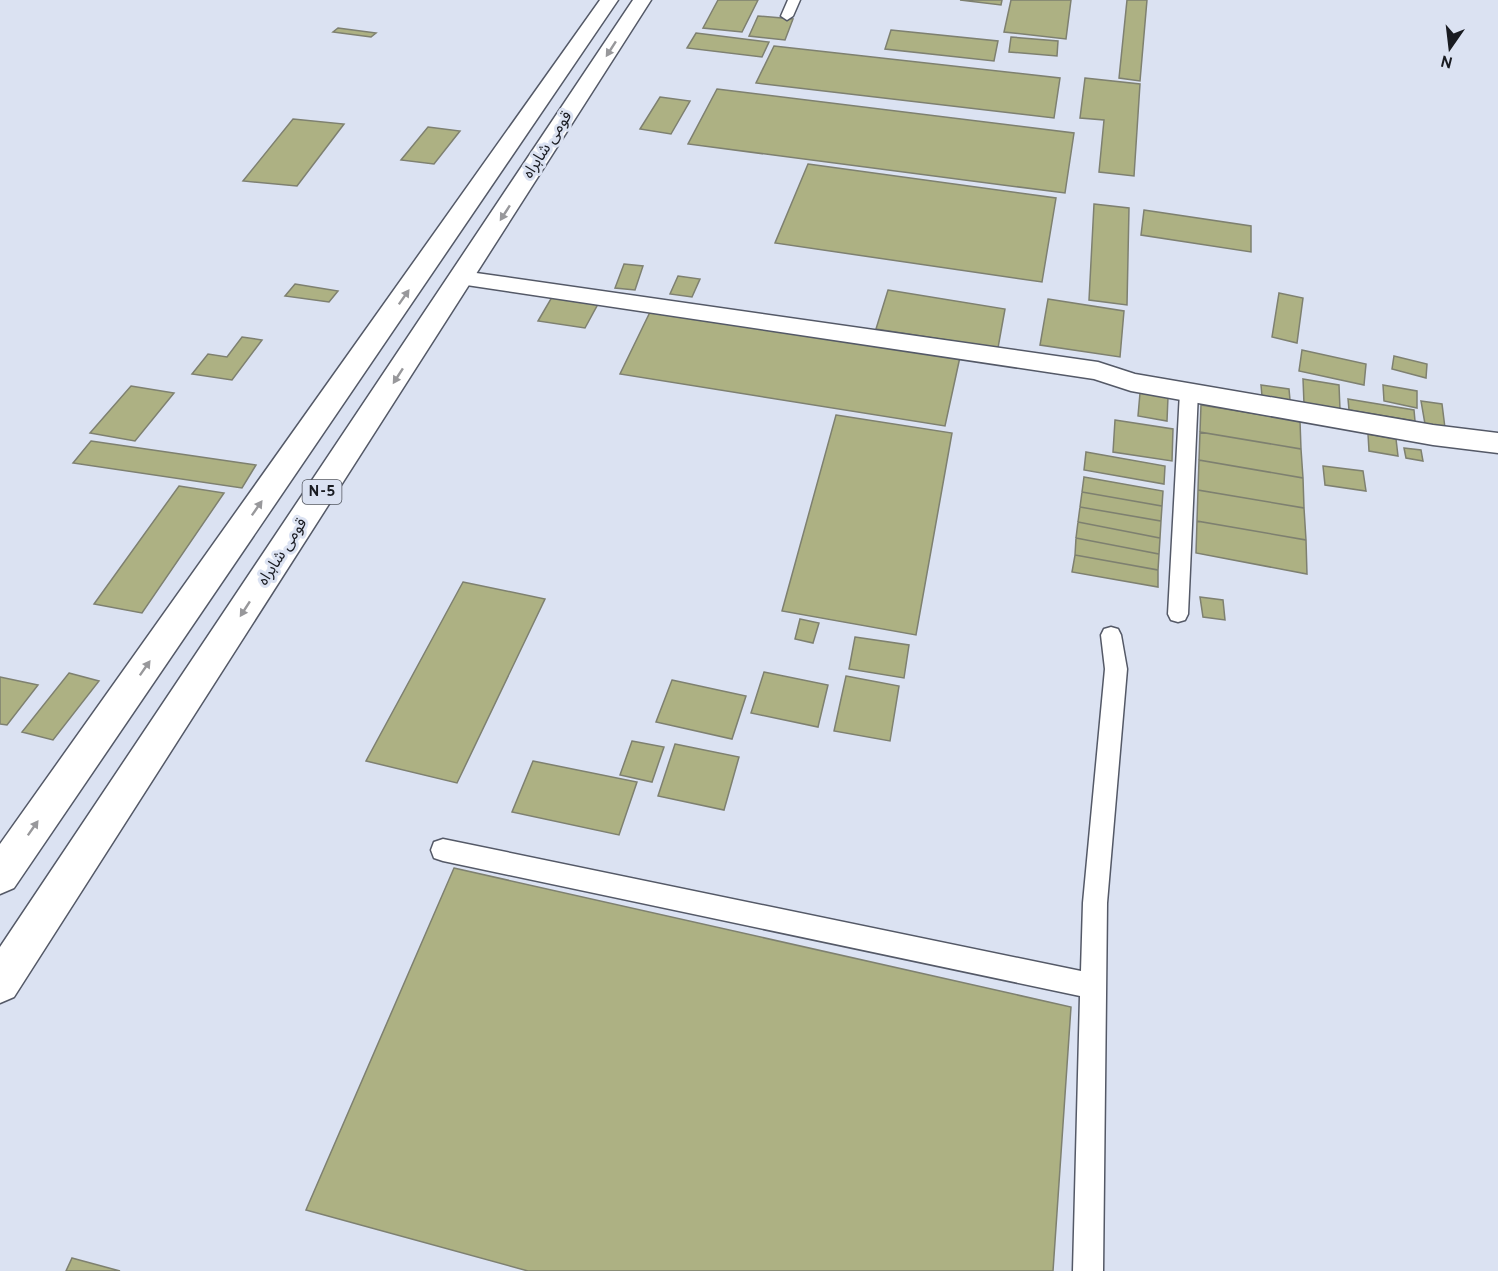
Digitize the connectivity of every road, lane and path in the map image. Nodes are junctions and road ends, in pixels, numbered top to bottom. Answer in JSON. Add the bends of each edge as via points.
{"nodes":[{"id":1,"x":609,"y":0,"type":"edge"},
{"id":2,"x":642,"y":0,"type":"edge"},
{"id":3,"x":794,"y":0,"type":"edge"},
{"id":4,"x":787,"y":16,"type":"dead end"},
{"id":5,"x":462,"y":278,"type":"junction"},
{"id":6,"x":1189,"y":392,"type":"junction"},
{"id":7,"x":1498,"y":443,"type":"edge"},
{"id":8,"x":1178,"y":614,"type":"dead end"},
{"id":9,"x":1111,"y":635,"type":"dead end"},
{"id":10,"x":443,"y":849,"type":"dead end"},
{"id":11,"x":0,"y":876,"type":"edge"},
{"id":12,"x":0,"y":983,"type":"edge"},
{"id":13,"x":1093,"y":986,"type":"junction"},
{"id":14,"x":1088,"y":1271,"type":"edge"}],
"edges":[{"from":11,"to":1,"type":"main road","name":"قومی شاہراہ","number":"N-5","one_way":true},
{"from":2,"to":5,"type":"main road","name":"قومی شاہراہ","number":"N-5","one_way":true},
{"from":3,"to":4,"type":"lane"},
{"from":5,"to":6,"type":"main road","via":[[1098,371],[1131,382]]},
{"from":5,"to":12,"type":"main road","name":"قومی شاہراہ","number":"N-5","one_way":true},
{"from":6,"to":7,"type":"main road"},
{"from":6,"to":8,"type":"lane"},
{"from":9,"to":13,"type":"lane","via":[[1116,669],[1095,903]]},
{"from":10,"to":13,"type":"lane"},
{"from":13,"to":14,"type":"lane"}]}
